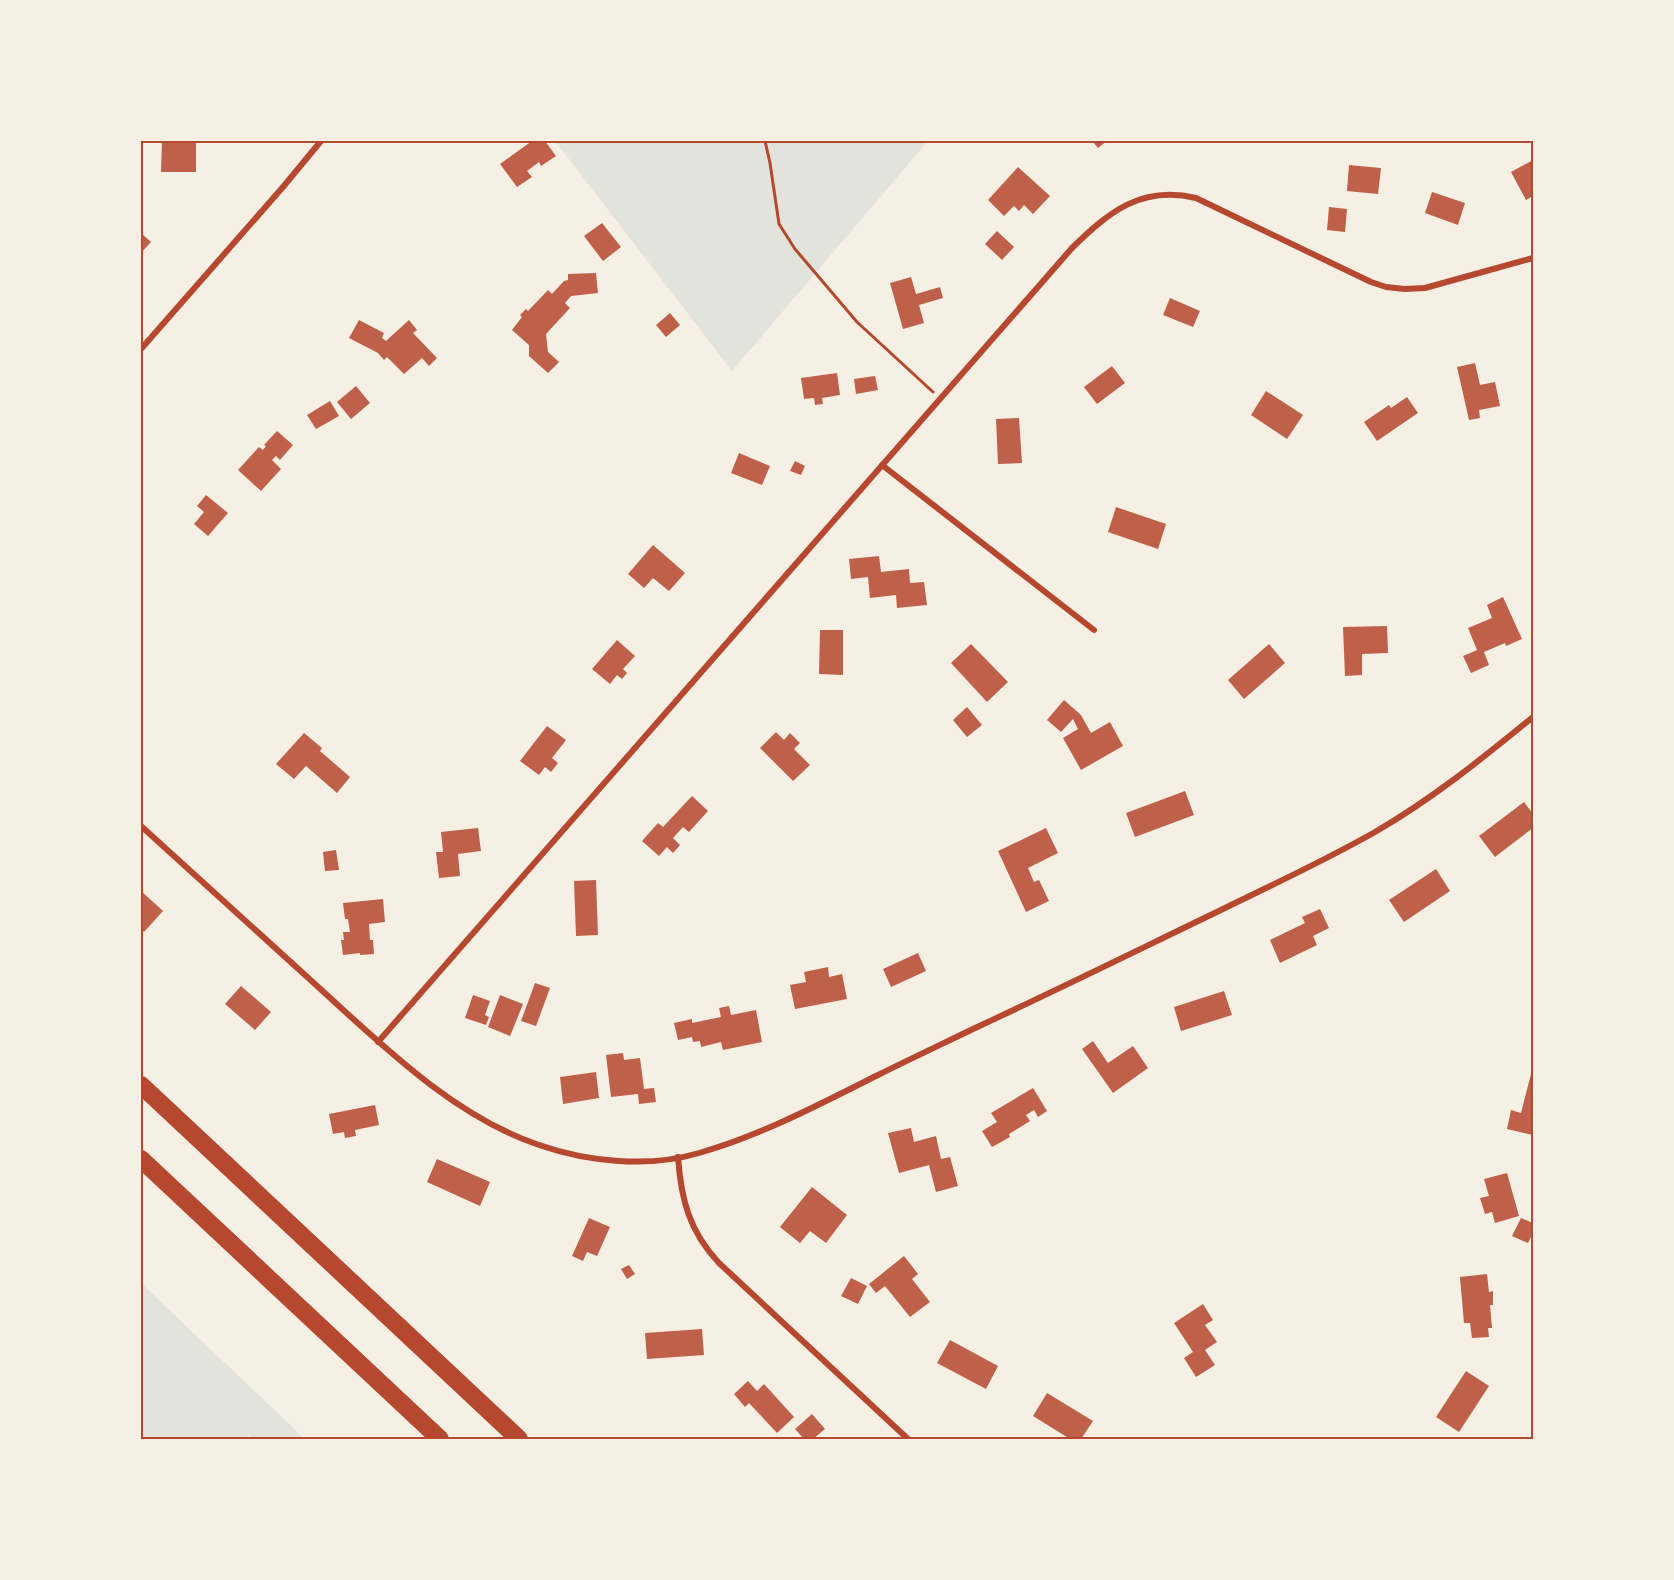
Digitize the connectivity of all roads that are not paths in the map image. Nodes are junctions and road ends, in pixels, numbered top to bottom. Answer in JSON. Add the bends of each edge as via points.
{"nodes":[{"id":1,"x":321,"y":141,"type":"edge"},
{"id":2,"x":1533,"y":258,"type":"edge"},
{"id":3,"x":141,"y":349,"type":"edge"},
{"id":4,"x":882,"y":465,"type":"junction"},
{"id":5,"x":1094,"y":630,"type":"dead end"},
{"id":6,"x":1533,"y":717,"type":"edge"},
{"id":7,"x":141,"y":826,"type":"edge"},
{"id":8,"x":378,"y":1042,"type":"junction"},
{"id":9,"x":141,"y":1085,"type":"edge"},
{"id":10,"x":678,"y":1157,"type":"junction"},
{"id":11,"x":141,"y":1159,"type":"edge"},
{"id":12,"x":440,"y":1439,"type":"edge"},
{"id":13,"x":519,"y":1439,"type":"edge"},
{"id":14,"x":908,"y":1439,"type":"edge"}],
"edges":[{"from":1,"to":3,"type":"street"},
{"from":2,"to":4,"type":"street","via":[[1425,288],[1386,287],[1196,198],[1169,194],[1136,200],[1105,218],[1072,248]]},
{"from":4,"to":5,"type":"street"},
{"from":4,"to":8,"type":"street"},
{"from":6,"to":10,"type":"street","via":[[1428,798],[1314,864],[798,1116],[697,1154]]},
{"from":7,"to":8,"type":"street"},
{"from":8,"to":10,"type":"street","via":[[453,1101],[483,1120],[539,1145],[610,1159]]},
{"from":9,"to":13,"type":"highway"},
{"from":10,"to":14,"type":"street","via":[[684,1203],[705,1248]]},
{"from":11,"to":12,"type":"highway"}]}
